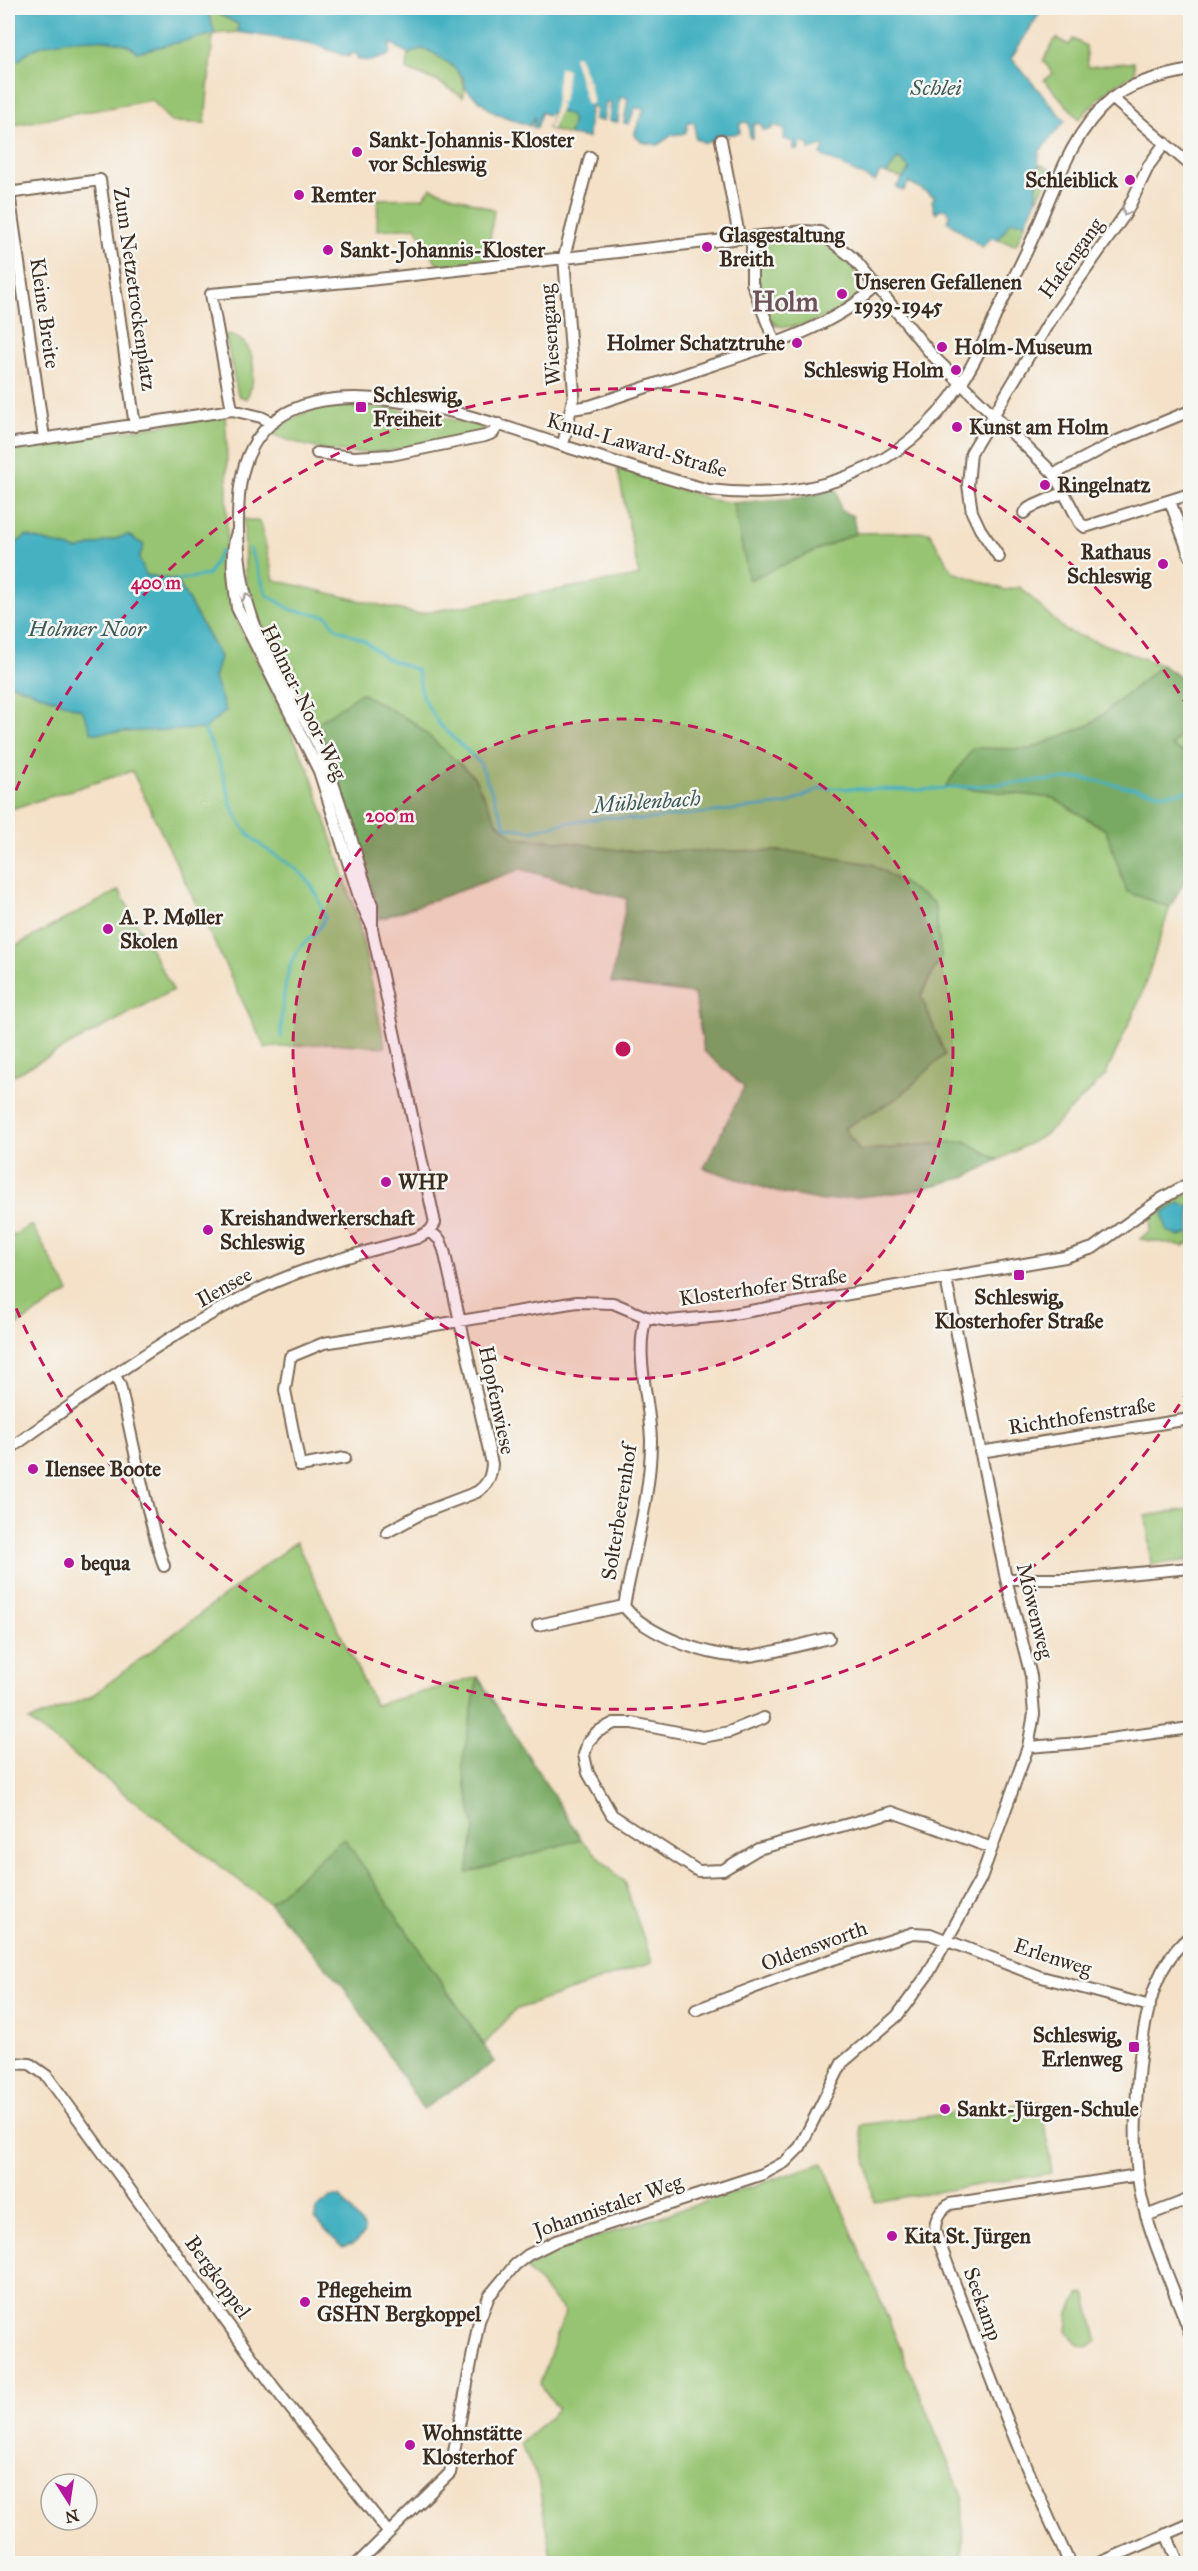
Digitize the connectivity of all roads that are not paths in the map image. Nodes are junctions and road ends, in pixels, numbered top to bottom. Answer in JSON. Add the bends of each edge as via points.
{"nodes":[{"id":1,"x":1191,"y":70,"type":"edge"},
{"id":2,"x":1112,"y":98,"type":"junction"},
{"id":3,"x":721,"y":140,"type":"dead end"},
{"id":4,"x":1165,"y":143,"type":"junction"},
{"id":5,"x":590,"y":157,"type":"dead end"},
{"id":6,"x":1191,"y":165,"type":"edge"},
{"id":7,"x":8,"y":193,"type":"edge"},
{"id":8,"x":739,"y":236,"type":"junction"},
{"id":9,"x":752,"y":238,"type":"junction"},
{"id":10,"x":564,"y":256,"type":"junction"},
{"id":11,"x":876,"y":287,"type":"junction"},
{"id":12,"x":775,"y":343,"type":"junction"},
{"id":13,"x":961,"y":383,"type":"junction"},
{"id":14,"x":572,"y":409,"type":"junction"},
{"id":15,"x":232,"y":410,"type":"junction"},
{"id":16,"x":1191,"y":411,"type":"edge"},
{"id":17,"x":994,"y":414,"type":"junction"},
{"id":18,"x":273,"y":423,"type":"junction"},
{"id":19,"x":499,"y":424,"type":"junction"},
{"id":20,"x":135,"y":426,"type":"junction"},
{"id":21,"x":44,"y":438,"type":"junction"},
{"id":22,"x":8,"y":444,"type":"edge"},
{"id":23,"x":563,"y":445,"type":"junction"},
{"id":24,"x":317,"y":453,"type":"dead end"},
{"id":25,"x":1054,"y":474,"type":"junction"},
{"id":26,"x":1065,"y":492,"type":"junction"},
{"id":27,"x":1191,"y":494,"type":"edge"},
{"id":28,"x":1170,"y":501,"type":"junction"},
{"id":29,"x":1024,"y":513,"type":"dead end"},
{"id":30,"x":1191,"y":556,"type":"edge"},
{"id":31,"x":999,"y":557,"type":"dead end"},
{"id":32,"x":1191,"y":1183,"type":"edge"},
{"id":33,"x":430,"y":1231,"type":"junction"},
{"id":34,"x":946,"y":1279,"type":"junction"},
{"id":35,"x":646,"y":1317,"type":"junction"},
{"id":36,"x":460,"y":1320,"type":"junction"},
{"id":37,"x":115,"y":1376,"type":"junction"},
{"id":38,"x":1191,"y":1419,"type":"edge"},
{"id":39,"x":8,"y":1450,"type":"edge"},
{"id":40,"x":980,"y":1452,"type":"junction"},
{"id":41,"x":345,"y":1458,"type":"dead end"},
{"id":42,"x":387,"y":1532,"type":"dead end"},
{"id":43,"x":164,"y":1566,"type":"dead end"},
{"id":44,"x":1191,"y":1568,"type":"edge"},
{"id":45,"x":1006,"y":1579,"type":"junction"},
{"id":46,"x":624,"y":1606,"type":"junction"},
{"id":47,"x":538,"y":1625,"type":"dead end"},
{"id":48,"x":829,"y":1638,"type":"dead end"},
{"id":49,"x":764,"y":1718,"type":"dead end"},
{"id":50,"x":1191,"y":1728,"type":"edge"},
{"id":51,"x":1028,"y":1747,"type":"junction"},
{"id":52,"x":992,"y":1848,"type":"junction"},
{"id":53,"x":1191,"y":1936,"type":"edge"},
{"id":54,"x":946,"y":1940,"type":"junction"},
{"id":55,"x":1150,"y":2006,"type":"junction"},
{"id":56,"x":696,"y":2010,"type":"dead end"},
{"id":57,"x":8,"y":2063,"type":"edge"},
{"id":58,"x":1138,"y":2175,"type":"junction"},
{"id":59,"x":1191,"y":2199,"type":"edge"},
{"id":60,"x":1146,"y":2216,"type":"junction"},
{"id":61,"x":1191,"y":2332,"type":"edge"},
{"id":62,"x":1191,"y":2523,"type":"edge"},
{"id":63,"x":388,"y":2532,"type":"junction"},
{"id":64,"x":1166,"y":2534,"type":"junction"},
{"id":65,"x":357,"y":2564,"type":"edge"},
{"id":66,"x":1070,"y":2564,"type":"edge"},
{"id":67,"x":1097,"y":2564,"type":"edge"},
{"id":68,"x":1179,"y":2564,"type":"edge"}],
"edges":[{"from":1,"to":2,"type":"street","name":"Knud-Laward-Straße","via":[[1137,84]]},
{"from":2,"to":4,"type":"street"},
{"from":2,"to":13,"type":"street","name":"Knud-Laward-Straße","via":[[1083,129],[1068,156]]},
{"from":3,"to":8,"type":"street"},
{"from":4,"to":6,"type":"street"},
{"from":4,"to":17,"type":"street","name":"Hafengang","one_way":true,"via":[[1149,165],[1126,213],[1049,322]]},
{"from":5,"to":10,"type":"street","name":"Wiesengang"},
{"from":7,"to":20,"type":"street","name":"Zum Netzetrockenplatz","via":[[100,180]]},
{"from":7,"to":21,"type":"street","name":"Kleine Breite"},
{"from":8,"to":9,"type":"street"},
{"from":8,"to":10,"type":"street","via":[[610,254]]},
{"from":9,"to":11,"type":"street","via":[[820,232],[853,258]]},
{"from":9,"to":12,"type":"street","via":[[752,283]]},
{"from":10,"to":14,"type":"street","name":"Wiesengang"},
{"from":10,"to":15,"type":"street","via":[[211,294]]},
{"from":11,"to":12,"type":"street","via":[[844,312]]},
{"from":11,"to":13,"type":"street","via":[[932,355]]},
{"from":12,"to":14,"type":"street"},
{"from":13,"to":17,"type":"street"},
{"from":13,"to":23,"type":"street","name":"Knud-Laward-Straße","via":[[926,426],[893,454],[844,478],[797,491],[741,494],[709,490]]},
{"from":14,"to":23,"type":"street","name":"Wiesengang"},
{"from":15,"to":18,"type":"street"},
{"from":15,"to":20,"type":"street"},
{"from":16,"to":25,"type":"street","via":[[1117,441]]},
{"from":17,"to":25,"type":"street"},
{"from":17,"to":31,"type":"street","name":"Hafengang","via":[[971,453],[968,486],[972,512]]},
{"from":18,"to":19,"type":"street","name":"Knud-Laward-Straße","via":[[316,402],[364,398],[413,402]]},
{"from":18,"to":33,"type":"street","name":"Holmer-Noor-Weg","via":[[260,437],[240,479],[238,529],[232,545],[237,608],[319,771],[371,924],[435,1214]]},
{"from":19,"to":23,"type":"street","name":"Knud-Laward-Straße"},
{"from":19,"to":24,"type":"street","via":[[494,433],[485,436],[391,455],[354,458]]},
{"from":20,"to":21,"type":"street"},
{"from":21,"to":22,"type":"street"},
{"from":25,"to":26,"type":"street"},
{"from":26,"to":28,"type":"street","via":[[1085,527]]},
{"from":26,"to":29,"type":"street"},
{"from":27,"to":28,"type":"street"},
{"from":28,"to":30,"type":"street"},
{"from":32,"to":34,"type":"street","name":"Klosterhofer Straße","via":[[1161,1199],[1093,1248],[1065,1257]]},
{"from":33,"to":36,"type":"street","via":[[443,1244]]},
{"from":33,"to":37,"type":"street","name":"Ilensee","via":[[267,1286],[183,1332]]},
{"from":34,"to":35,"type":"street","name":"Klosterhofer Straße","via":[[721,1316],[669,1321]]},
{"from":34,"to":40,"type":"street","name":"Möwenweg"},
{"from":35,"to":36,"type":"street","name":"Klosterhofer Straße","via":[[613,1303],[577,1302]]},
{"from":35,"to":46,"type":"street","name":"Solterbeerenhof","via":[[640,1347],[649,1408],[649,1469]]},
{"from":36,"to":41,"type":"street","name":"Klosterhofer Straße","via":[[324,1343],[290,1357],[285,1390],[300,1466]]},
{"from":36,"to":42,"type":"street","name":"Hopfenwiese","via":[[492,1464],[491,1476],[477,1492],[422,1513]]},
{"from":37,"to":39,"type":"street","name":"Ilensee"},
{"from":37,"to":43,"type":"street","via":[[144,1501]]},
{"from":38,"to":40,"type":"street","name":"Richthofenstraße"},
{"from":40,"to":45,"type":"street","name":"Möwenweg"},
{"from":44,"to":45,"type":"street","via":[[1074,1579]]},
{"from":45,"to":51,"type":"street","name":"Möwenweg","via":[[1031,1676],[1034,1714]]},
{"from":46,"to":47,"type":"street","name":"Solterbeerenhof"},
{"from":46,"to":48,"type":"street","name":"Solterbeerenhof","via":[[632,1618],[647,1628],[730,1656],[748,1656]]},
{"from":49,"to":52,"type":"street","via":[[703,1737],[614,1723],[588,1742],[584,1755],[588,1773],[612,1815],[698,1871],[723,1870],[758,1849],[892,1812]]},
{"from":50,"to":51,"type":"street"},
{"from":51,"to":52,"type":"street","name":"Möwenweg"},
{"from":52,"to":54,"type":"street","name":"Möwenweg","via":[[981,1878]]},
{"from":53,"to":55,"type":"street","via":[[1162,1972]]},
{"from":54,"to":55,"type":"street","name":"Erlenweg","via":[[1038,1976]]},
{"from":54,"to":56,"type":"street","name":"Oldensworth","via":[[913,1933]]},
{"from":54,"to":63,"type":"street","name":"Johannistaler Weg","via":[[913,1997],[897,2016],[842,2063],[800,2147],[785,2162],[763,2174],[556,2241],[515,2265],[489,2296],[479,2321],[450,2473]]},
{"from":55,"to":58,"type":"street","via":[[1139,2074]]},
{"from":57,"to":63,"type":"street","name":"Bergkoppel","via":[[30,2064],[47,2076],[273,2386]]},
{"from":58,"to":60,"type":"street"},
{"from":58,"to":66,"type":"street","name":"Seekamp","via":[[950,2204],[935,2221],[935,2230],[999,2402]]},
{"from":59,"to":60,"type":"street"},
{"from":60,"to":61,"type":"street"},
{"from":62,"to":64,"type":"street"},
{"from":63,"to":65,"type":"street","name":"Johannistaler Weg"},
{"from":64,"to":67,"type":"street"},
{"from":64,"to":68,"type":"street"}]}
